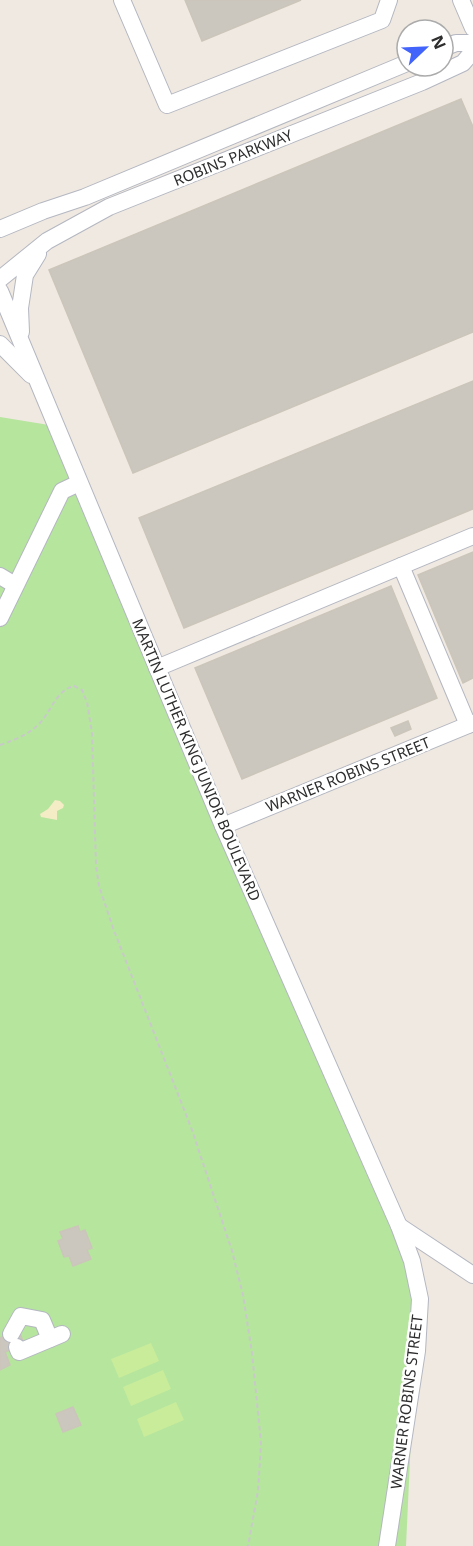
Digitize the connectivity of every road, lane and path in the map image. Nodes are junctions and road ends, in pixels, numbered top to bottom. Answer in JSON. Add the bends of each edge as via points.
{"nodes":[{"id":1,"x":122,"y":0,"type":"edge"},
{"id":2,"x":389,"y":0,"type":"edge"},
{"id":3,"x":462,"y":0,"type":"edge"},
{"id":4,"x":473,"y":28,"type":"edge"},
{"id":5,"x":455,"y":43,"type":"edge"},
{"id":6,"x":473,"y":43,"type":"edge"},
{"id":7,"x":473,"y":51,"type":"edge"},
{"id":8,"x":395,"y":68,"type":"edge"},
{"id":9,"x":0,"y":216,"type":"edge"},
{"id":10,"x":21,"y":220,"type":"junction"},
{"id":11,"x":0,"y":229,"type":"edge"},
{"id":12,"x":47,"y":241,"type":"junction"},
{"id":13,"x":0,"y":279,"type":"edge"},
{"id":14,"x":0,"y":291,"type":"edge"},
{"id":15,"x":21,"y":342,"type":"junction"},
{"id":16,"x":0,"y":344,"type":"edge"},
{"id":17,"x":37,"y":381,"type":"junction"},
{"id":18,"x":79,"y":483,"type":"junction"},
{"id":19,"x":473,"y":536,"type":"edge"},
{"id":20,"x":401,"y":566,"type":"junction"},
{"id":21,"x":0,"y":576,"type":"edge"},
{"id":22,"x":15,"y":585,"type":"junction"},
{"id":23,"x":0,"y":618,"type":"edge"},
{"id":24,"x":157,"y":668,"type":"junction"},
{"id":25,"x":471,"y":724,"type":"edge"},
{"id":26,"x":0,"y":745,"type":"edge"},
{"id":27,"x":223,"y":826,"type":"junction"},
{"id":28,"x":399,"y":1226,"type":"junction"},
{"id":29,"x":473,"y":1275,"type":"edge"},
{"id":30,"x":56,"y":1336,"type":"joint"},
{"id":31,"x":249,"y":1546,"type":"edge"},
{"id":32,"x":387,"y":1546,"type":"edge"}],
"edges":[{"from":1,"to":2,"type":"street","via":[[167,105],[382,20]]},
{"from":3,"to":4,"type":"street"},
{"from":5,"to":6,"type":"street"},
{"from":7,"to":12,"type":"street","name":"ROBINS PARKWAY","via":[[463,63],[422,82],[109,207]]},
{"from":8,"to":10,"type":"street","name":"ROBINS PARKWAY"},
{"from":9,"to":10,"type":"street"},
{"from":10,"to":11,"type":"street","name":"ROBINS PARKWAY"},
{"from":12,"to":13,"type":"street","name":"ROBINS PARKWAY"},
{"from":12,"to":15,"type":"street","via":[[25,275],[20,308]]},
{"from":14,"to":15,"type":"street","name":"MARTIN LUTHER KING JUNIOR BOULEVARD"},
{"from":15,"to":17,"type":"street","name":"MARTIN LUTHER KING JUNIOR BOULEVARD"},
{"from":16,"to":17,"type":"street"},
{"from":17,"to":18,"type":"street","name":"MARTIN LUTHER KING JUNIOR BOULEVARD"},
{"from":18,"to":22,"type":"street","via":[[62,491]]},
{"from":18,"to":24,"type":"street","name":"MARTIN LUTHER KING JUNIOR BOULEVARD"},
{"from":19,"to":20,"type":"street"},
{"from":20,"to":24,"type":"street"},
{"from":20,"to":25,"type":"street"},
{"from":21,"to":22,"type":"street"},
{"from":22,"to":23,"type":"street"},
{"from":24,"to":27,"type":"street","name":"MARTIN LUTHER KING JUNIOR BOULEVARD"},
{"from":25,"to":27,"type":"street","name":"WARNER ROBINS STREET"},
{"from":26,"to":31,"type":"path","via":[[20,738],[38,725],[65,689],[74,686],[85,694],[92,733],[99,886],[192,1130],[243,1295],[261,1443]]},
{"from":27,"to":28,"type":"street","name":"MARTIN LUTHER KING JUNIOR BOULEVARD"},
{"from":28,"to":29,"type":"street"},
{"from":28,"to":32,"type":"street","name":"WARNER ROBINS STREET","via":[[420,1299],[417,1351]]},
{"from":30,"to":30,"type":"street","via":[[19,1352],[14,1340],[21,1316],[42,1320]]}]}
